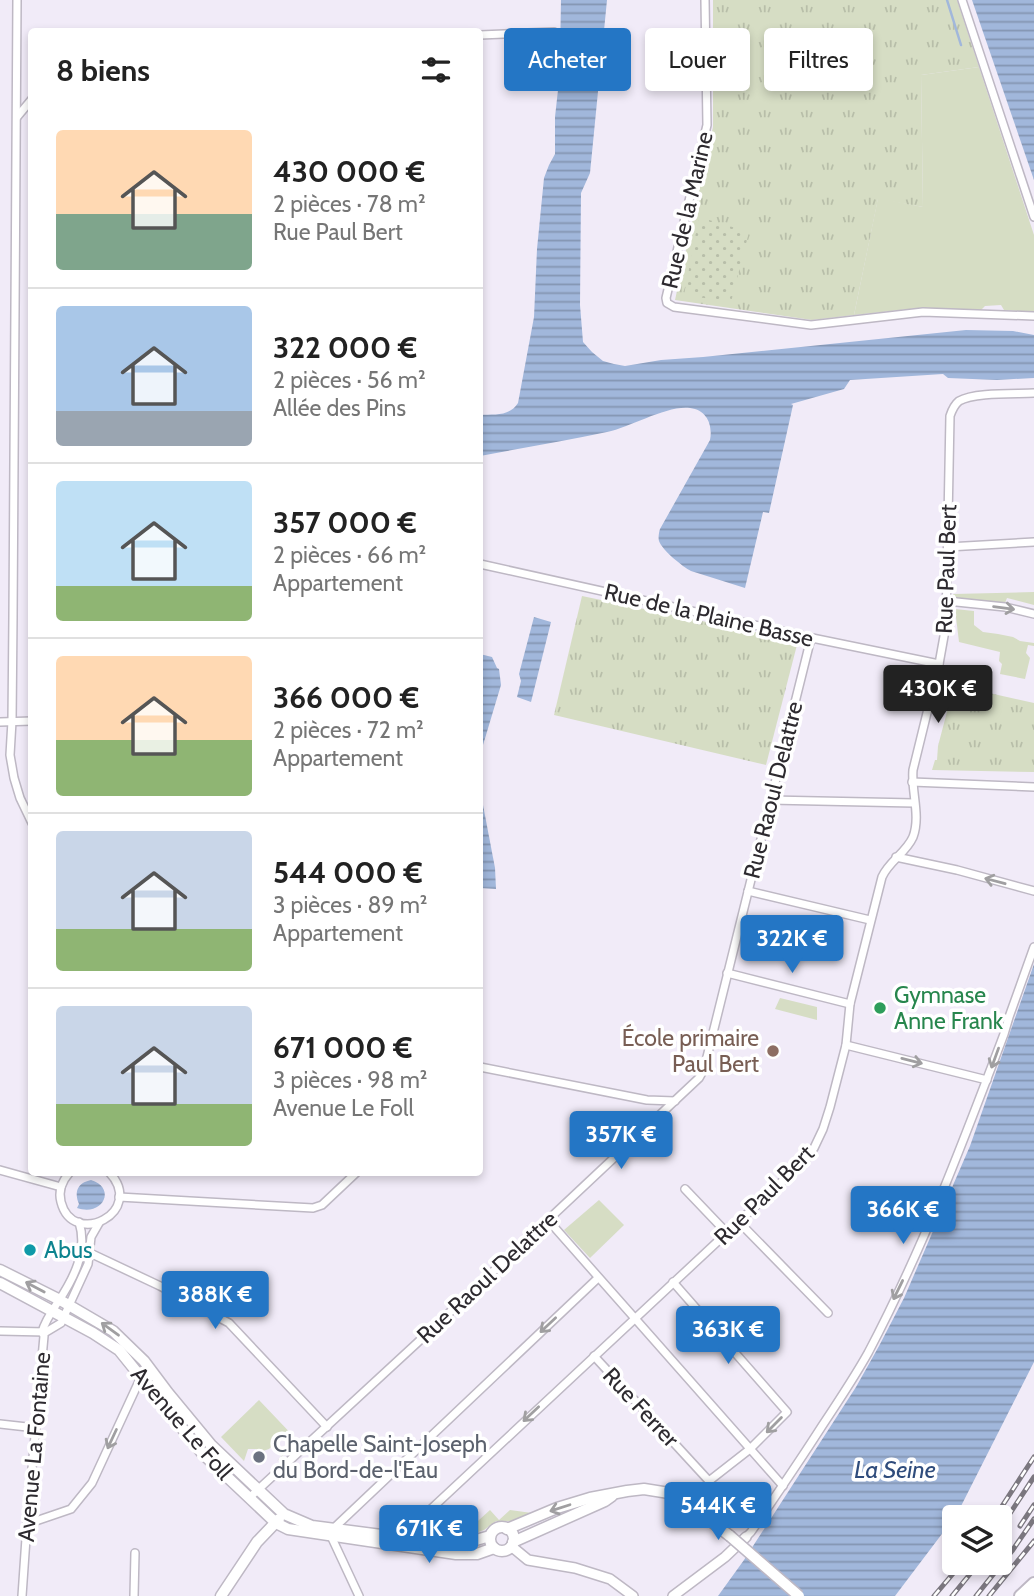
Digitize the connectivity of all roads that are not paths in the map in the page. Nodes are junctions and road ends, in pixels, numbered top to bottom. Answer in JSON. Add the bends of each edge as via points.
{"nodes":[{"id":1,"x":17,"y":0,"type":"edge"},
{"id":2,"x":705,"y":0,"type":"edge"},
{"id":3,"x":962,"y":0,"type":"edge"},
{"id":4,"x":504,"y":33,"type":"edge"},
{"id":5,"x":483,"y":34,"type":"edge"},
{"id":6,"x":28,"y":104,"type":"edge"},
{"id":7,"x":17,"y":117,"type":"junction"},
{"id":8,"x":1034,"y":218,"type":"edge"},
{"id":9,"x":1034,"y":316,"type":"edge"},
{"id":10,"x":1034,"y":393,"type":"edge"},
{"id":11,"x":1034,"y":542,"type":"edge"},
{"id":12,"x":948,"y":547,"type":"junction"},
{"id":13,"x":483,"y":565,"type":"edge"},
{"id":14,"x":947,"y":601,"type":"junction"},
{"id":15,"x":1034,"y":614,"type":"edge"},
{"id":16,"x":811,"y":638,"type":"junction"},
{"id":17,"x":939,"y":664,"type":"junction"},
{"id":18,"x":28,"y":720,"type":"edge"},
{"id":19,"x":12,"y":721,"type":"junction"},
{"id":20,"x":0,"y":722,"type":"edge"},
{"id":21,"x":912,"y":782,"type":"junction"},
{"id":22,"x":1034,"y":787,"type":"edge"},
{"id":23,"x":770,"y":800,"type":"junction"},
{"id":24,"x":914,"y":803,"type":"junction"},
{"id":25,"x":28,"y":815,"type":"edge"},
{"id":26,"x":896,"y":857,"type":"junction"},
{"id":27,"x":748,"y":891,"type":"junction"},
{"id":28,"x":1034,"y":891,"type":"edge"},
{"id":29,"x":870,"y":920,"type":"junction"},
{"id":30,"x":1034,"y":947,"type":"edge"},
{"id":31,"x":727,"y":973,"type":"junction"},
{"id":32,"x":850,"y":1004,"type":"junction"},
{"id":33,"x":846,"y":1045,"type":"junction"},
{"id":34,"x":483,"y":1068,"type":"edge"},
{"id":35,"x":987,"y":1080,"type":"junction"},
{"id":36,"x":675,"y":1101,"type":"junction"},
{"id":37,"x":0,"y":1170,"type":"edge"},
{"id":38,"x":67,"y":1176,"type":"edge"},
{"id":39,"x":112,"y":1176,"type":"edge"},
{"id":40,"x":353,"y":1176,"type":"edge"},
{"id":41,"x":61,"y":1187,"type":"junction"},
{"id":42,"x":685,"y":1189,"type":"dead end"},
{"id":43,"x":119,"y":1197,"type":"junction"},
{"id":44,"x":548,"y":1220,"type":"junction"},
{"id":45,"x":79,"y":1222,"type":"junction"},
{"id":46,"x":739,"y":1222,"type":"junction"},
{"id":47,"x":99,"y":1223,"type":"junction"},
{"id":48,"x":727,"y":1233,"type":"junction"},
{"id":49,"x":90,"y":1253,"type":"junction"},
{"id":50,"x":0,"y":1270,"type":"edge"},
{"id":51,"x":598,"y":1278,"type":"junction"},
{"id":52,"x":673,"y":1282,"type":"junction"},
{"id":53,"x":0,"y":1283,"type":"edge"},
{"id":54,"x":61,"y":1308,"type":"junction"},
{"id":55,"x":828,"y":1313,"type":"dead end"},
{"id":56,"x":635,"y":1318,"type":"junction"},
{"id":57,"x":0,"y":1331,"type":"edge"},
{"id":58,"x":42,"y":1332,"type":"junction"},
{"id":59,"x":593,"y":1356,"type":"junction"},
{"id":60,"x":141,"y":1377,"type":"junction"},
{"id":61,"x":0,"y":1424,"type":"edge"},
{"id":62,"x":327,"y":1427,"type":"junction"},
{"id":63,"x":36,"y":1428,"type":"junction"},
{"id":64,"x":750,"y":1449,"type":"junction"},
{"id":65,"x":783,"y":1486,"type":"junction"},
{"id":66,"x":258,"y":1489,"type":"junction"},
{"id":67,"x":616,"y":1494,"type":"junction"},
{"id":68,"x":249,"y":1498,"type":"junction"},
{"id":69,"x":284,"y":1514,"type":"junction"},
{"id":70,"x":276,"y":1522,"type":"junction"},
{"id":71,"x":27,"y":1524,"type":"junction"},
{"id":72,"x":507,"y":1529,"type":"junction"},
{"id":73,"x":332,"y":1533,"type":"junction"},
{"id":74,"x":490,"y":1536,"type":"junction"},
{"id":75,"x":401,"y":1537,"type":"junction"},
{"id":76,"x":746,"y":1537,"type":"joint"},
{"id":77,"x":512,"y":1544,"type":"junction"},
{"id":78,"x":494,"y":1548,"type":"junction"},
{"id":79,"x":135,"y":1553,"type":"dead end"},
{"id":80,"x":1034,"y":1583,"type":"edge"},
{"id":81,"x":22,"y":1596,"type":"edge"},
{"id":82,"x":134,"y":1596,"type":"edge"},
{"id":83,"x":221,"y":1596,"type":"edge"},
{"id":84,"x":359,"y":1596,"type":"edge"},
{"id":85,"x":633,"y":1596,"type":"edge"},
{"id":86,"x":673,"y":1596,"type":"edge"},
{"id":87,"x":799,"y":1596,"type":"edge"},
{"id":88,"x":1020,"y":1596,"type":"edge"}],
"edges":[{"from":1,"to":7,"type":"street"},
{"from":2,"to":9,"type":"street","name":"Rue de la Marine","via":[[707,125],[667,303],[811,325],[923,312]]},
{"from":3,"to":8,"type":"street"},
{"from":4,"to":5,"type":"street"},
{"from":6,"to":7,"type":"street"},
{"from":7,"to":19,"type":"street"},
{"from":10,"to":12,"type":"street","name":"Rue Paul Bert","via":[[972,396],[953,407]]},
{"from":11,"to":12,"type":"street"},
{"from":12,"to":14,"type":"street","name":"Rue Paul Bert"},
{"from":13,"to":16,"type":"street","name":"Rue de la Plaine Basse"},
{"from":14,"to":15,"type":"street","one_way":true},
{"from":14,"to":17,"type":"street","name":"Rue Paul Bert"},
{"from":16,"to":17,"type":"street","name":"Rue de la Plaine Basse"},
{"from":16,"to":23,"type":"street","name":"Rue Raoul Delattre"},
{"from":17,"to":21,"type":"street","name":"Rue Paul Bert"},
{"from":18,"to":19,"type":"street"},
{"from":19,"to":20,"type":"street"},
{"from":19,"to":25,"type":"street","via":[[11,767]]},
{"from":21,"to":22,"type":"street"},
{"from":21,"to":24,"type":"street","name":"Rue Paul Bert"},
{"from":23,"to":24,"type":"street"},
{"from":23,"to":27,"type":"street","name":"Rue Raoul Delattre"},
{"from":24,"to":26,"type":"street","name":"Rue Paul Bert","via":[[913,836]]},
{"from":28,"to":26,"type":"street","one_way":true},
{"from":26,"to":29,"type":"street","name":"Rue Paul Bert","via":[[884,871]]},
{"from":27,"to":29,"type":"street"},
{"from":27,"to":31,"type":"street","name":"Rue Raoul Delattre"},
{"from":29,"to":32,"type":"street","name":"Rue Paul Bert"},
{"from":30,"to":35,"type":"street","one_way":true},
{"from":31,"to":32,"type":"street"},
{"from":31,"to":36,"type":"street","name":"Rue Raoul Delattre","via":[[704,1069]]},
{"from":32,"to":33,"type":"street","name":"Rue Paul Bert"},
{"from":33,"to":35,"type":"street","one_way":true},
{"from":33,"to":46,"type":"street","name":"Rue Paul Bert","via":[[814,1149]]},
{"from":34,"to":36,"type":"street","via":[[647,1100]]},
{"from":35,"to":65,"type":"street","one_way":true,"via":[[946,1185],[867,1354]]},
{"from":36,"to":44,"type":"street","name":"Rue Raoul Delattre"},
{"from":37,"to":41,"type":"street"},
{"from":38,"to":41,"type":"street"},
{"from":39,"to":43,"type":"street"},
{"from":40,"to":43,"type":"street","via":[[313,1208]]},
{"from":41,"to":45,"type":"street","via":[[63,1208]]},
{"from":42,"to":48,"type":"street"},
{"from":43,"to":47,"type":"street","via":[[113,1213]]},
{"from":44,"to":51,"type":"street"},
{"from":44,"to":62,"type":"street","name":"Rue Raoul Delattre"},
{"from":45,"to":47,"type":"street"},
{"from":45,"to":54,"type":"street","via":[[81,1257]]},
{"from":46,"to":48,"type":"street","name":"Rue Paul Bert"},
{"from":46,"to":55,"type":"street"},
{"from":47,"to":49,"type":"street"},
{"from":48,"to":52,"type":"street","name":"Rue Paul Bert"},
{"from":49,"to":54,"type":"street","via":[[74,1292]]},
{"from":49,"to":62,"type":"street","via":[[229,1323]]},
{"from":54,"to":50,"type":"main road","name":"Avenue Le Foll","one_way":true},
{"from":51,"to":56,"type":"street"},
{"from":51,"to":73,"type":"street","one_way":true},
{"from":52,"to":56,"type":"street","name":"Rue Paul Bert"},
{"from":52,"to":64,"type":"street","one_way":true,"via":[[787,1412]]},
{"from":53,"to":54,"type":"main road","name":"Avenue Le Foll"},
{"from":54,"to":58,"type":"street"},
{"from":54,"to":58,"type":"street","name":"Avenue La Fontaine","via":[[61,1323]]},
{"from":54,"to":60,"type":"main road","name":"Avenue Le Foll","via":[[119,1350]]},
{"from":66,"to":54,"type":"main road","name":"Avenue Le Foll","one_way":true,"via":[[211,1445],[123,1340],[105,1325]]},
{"from":56,"to":59,"type":"street","name":"Rue Paul Bert"},
{"from":56,"to":64,"type":"street"},
{"from":57,"to":58,"type":"street"},
{"from":58,"to":63,"type":"street","name":"Avenue La Fontaine"},
{"from":59,"to":64,"type":"street","name":"Rue Ferrer","via":[[709,1481]]},
{"from":59,"to":75,"type":"street","name":"Rue Paul Bert","one_way":true},
{"from":60,"to":68,"type":"main road","name":"Avenue Le Foll","via":[[192,1442]]},
{"from":60,"to":71,"type":"street","one_way":true,"via":[[92,1483],[71,1509]]},
{"from":61,"to":63,"type":"street"},
{"from":62,"to":66,"type":"street","name":"Rue Raoul Delattre"},
{"from":63,"to":71,"type":"street","name":"Avenue La Fontaine"},
{"from":64,"to":65,"type":"street"},
{"from":65,"to":76,"type":"street"},
{"from":66,"to":68,"type":"street","name":"Rue Raoul Delattre"},
{"from":66,"to":69,"type":"main road","name":"Avenue Le Foll"},
{"from":67,"to":72,"type":"main road","one_way":true,"via":[[557,1508]]},
{"from":67,"to":77,"type":"main road"},
{"from":67,"to":87,"type":"main road","bridge":true,"via":[[657,1490],[682,1499]]},
{"from":68,"to":70,"type":"main road","name":"Avenue Le Foll"},
{"from":69,"to":70,"type":"main road"},
{"from":69,"to":73,"type":"main road","name":"Avenue Le Foll"},
{"from":70,"to":73,"type":"main road","name":"Avenue Le Foll","via":[[288,1529]]},
{"from":70,"to":83,"type":"main road"},
{"from":71,"to":81,"type":"street","name":"Avenue La Fontaine"},
{"from":72,"to":74,"type":"main road","via":[[497,1528]]},
{"from":72,"to":77,"type":"main road"},
{"from":73,"to":75,"type":"main road","name":"Avenue Le Foll"},
{"from":73,"to":78,"type":"main road","name":"Avenue Le Foll","via":[[456,1554]]},
{"from":73,"to":84,"type":"street"},
{"from":74,"to":75,"type":"main road","name":"Avenue Le Foll","via":[[459,1544]]},
{"from":74,"to":78,"type":"main road"},
{"from":76,"to":86,"type":"street"},
{"from":77,"to":78,"type":"main road","via":[[505,1550]]},
{"from":77,"to":85,"type":"street","via":[[528,1560],[593,1573]]},
{"from":79,"to":82,"type":"street"},
{"from":80,"to":88,"type":"main road"}]}
